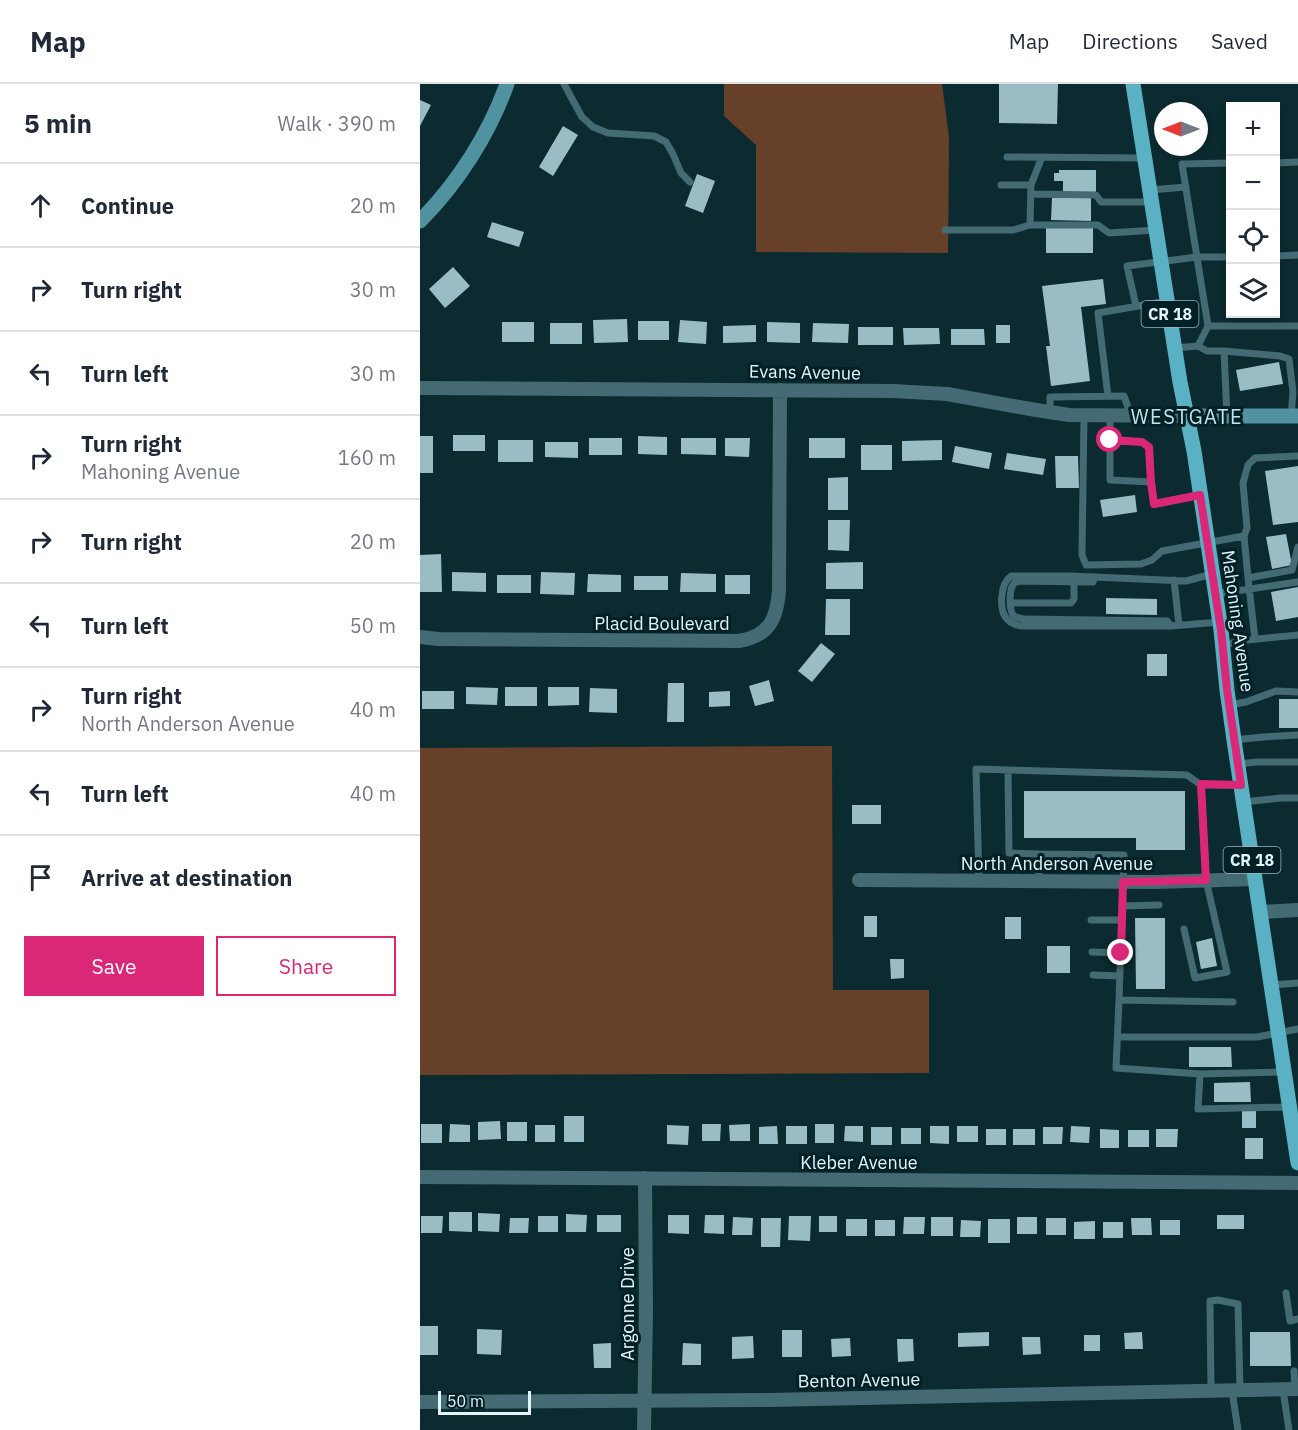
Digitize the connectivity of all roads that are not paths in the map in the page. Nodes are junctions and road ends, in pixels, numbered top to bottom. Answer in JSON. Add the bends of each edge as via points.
{"nodes":[{"id":1,"x":507,"y":84,"type":"edge"},
{"id":2,"x":564,"y":84,"type":"edge"},
{"id":3,"x":1133,"y":84,"type":"edge"},
{"id":4,"x":1007,"y":157,"type":"dead end"},
{"id":5,"x":1042,"y":157,"type":"junction"},
{"id":6,"x":1145,"y":158,"type":"junction"},
{"id":7,"x":1298,"y":162,"type":"edge"},
{"id":8,"x":1226,"y":163,"type":"edge"},
{"id":9,"x":1280,"y":163,"type":"edge"},
{"id":10,"x":690,"y":182,"type":"dead end"},
{"id":11,"x":1001,"y":185,"type":"dead end"},
{"id":12,"x":1031,"y":185,"type":"junction"},
{"id":13,"x":1186,"y":187,"type":"junction"},
{"id":14,"x":1031,"y":194,"type":"junction"},
{"id":15,"x":1151,"y":196,"type":"junction"},
{"id":16,"x":420,"y":220,"type":"edge"},
{"id":17,"x":1030,"y":225,"type":"junction"},
{"id":18,"x":945,"y":230,"type":"dead end"},
{"id":19,"x":1156,"y":230,"type":"junction"},
{"id":20,"x":1298,"y":255,"type":"edge"},
{"id":21,"x":1280,"y":256,"type":"edge"},
{"id":22,"x":1197,"y":257,"type":"junction"},
{"id":23,"x":1226,"y":257,"type":"edge"},
{"id":24,"x":1161,"y":263,"type":"junction"},
{"id":25,"x":1167,"y":300,"type":"junction"},
{"id":26,"x":1136,"y":306,"type":"junction"},
{"id":27,"x":1208,"y":326,"type":"junction"},
{"id":28,"x":1298,"y":326,"type":"edge"},
{"id":29,"x":1198,"y":346,"type":"junction"},
{"id":30,"x":1175,"y":348,"type":"junction"},
{"id":31,"x":1224,"y":351,"type":"junction"},
{"id":32,"x":420,"y":388,"type":"edge"},
{"id":33,"x":780,"y":390,"type":"junction"},
{"id":34,"x":1108,"y":396,"type":"junction"},
{"id":35,"x":1050,"y":412,"type":"junction"},
{"id":36,"x":1084,"y":416,"type":"junction"},
{"id":37,"x":1110,"y":416,"type":"junction"},
{"id":38,"x":1131,"y":416,"type":"junction"},
{"id":39,"x":1187,"y":416,"type":"junction"},
{"id":40,"x":1227,"y":416,"type":"junction"},
{"id":41,"x":1294,"y":416,"type":"edge"},
{"id":42,"x":1110,"y":440,"type":"junction"},
{"id":43,"x":1298,"y":456,"type":"edge"},
{"id":44,"x":1151,"y":482,"type":"junction"},
{"id":45,"x":1200,"y":495,"type":"junction"},
{"id":46,"x":1244,"y":536,"type":"junction"},
{"id":47,"x":1208,"y":543,"type":"junction"},
{"id":48,"x":1298,"y":547,"type":"edge"},
{"id":49,"x":1212,"y":574,"type":"junction"},
{"id":50,"x":1094,"y":578,"type":"junction"},
{"id":51,"x":1248,"y":578,"type":"junction"},
{"id":52,"x":1174,"y":580,"type":"junction"},
{"id":53,"x":1074,"y":582,"type":"junction"},
{"id":54,"x":1298,"y":582,"type":"edge"},
{"id":55,"x":1249,"y":589,"type":"junction"},
{"id":56,"x":1215,"y":594,"type":"junction"},
{"id":57,"x":1010,"y":603,"type":"junction"},
{"id":58,"x":1220,"y":622,"type":"junction"},
{"id":59,"x":1175,"y":626,"type":"junction"},
{"id":60,"x":1298,"y":635,"type":"edge"},
{"id":61,"x":420,"y":637,"type":"edge"},
{"id":62,"x":1255,"y":639,"type":"junction"},
{"id":63,"x":1222,"y":645,"type":"junction"},
{"id":64,"x":1298,"y":692,"type":"edge"},
{"id":65,"x":1229,"y":705,"type":"junction"},
{"id":66,"x":1298,"y":735,"type":"edge"},
{"id":67,"x":1234,"y":740,"type":"junction"},
{"id":68,"x":1298,"y":762,"type":"edge"},
{"id":69,"x":1238,"y":764,"type":"junction"},
{"id":70,"x":1008,"y":770,"type":"junction"},
{"id":71,"x":1201,"y":784,"type":"junction"},
{"id":72,"x":1241,"y":785,"type":"junction"},
{"id":73,"x":1298,"y":798,"type":"edge"},
{"id":74,"x":1243,"y":802,"type":"junction"},
{"id":75,"x":1039,"y":854,"type":"junction"},
{"id":76,"x":1255,"y":879,"type":"junction"},
{"id":77,"x":859,"y":880,"type":"dead end"},
{"id":78,"x":1206,"y":880,"type":"junction"},
{"id":79,"x":979,"y":881,"type":"junction"},
{"id":80,"x":1039,"y":881,"type":"junction"},
{"id":81,"x":1123,"y":882,"type":"junction"},
{"id":82,"x":1159,"y":905,"type":"dead end"},
{"id":83,"x":1123,"y":906,"type":"junction"},
{"id":84,"x":1298,"y":910,"type":"edge"},
{"id":85,"x":1260,"y":912,"type":"junction"},
{"id":86,"x":1091,"y":920,"type":"dead end"},
{"id":87,"x":1122,"y":920,"type":"junction"},
{"id":88,"x":1184,"y":929,"type":"dead end"},
{"id":89,"x":1092,"y":952,"type":"dead end"},
{"id":90,"x":1121,"y":953,"type":"junction"},
{"id":91,"x":1094,"y":975,"type":"dead end"},
{"id":92,"x":1120,"y":976,"type":"junction"},
{"id":93,"x":1298,"y":982,"type":"edge"},
{"id":94,"x":1271,"y":985,"type":"junction"},
{"id":95,"x":1119,"y":1000,"type":"junction"},
{"id":96,"x":1233,"y":1002,"type":"dead end"},
{"id":97,"x":1298,"y":1029,"type":"edge"},
{"id":98,"x":1279,"y":1033,"type":"junction"},
{"id":99,"x":1118,"y":1037,"type":"junction"},
{"id":100,"x":1284,"y":1072,"type":"junction"},
{"id":101,"x":1200,"y":1074,"type":"junction"},
{"id":102,"x":1290,"y":1107,"type":"junction"},
{"id":103,"x":1297,"y":1145,"type":"edge"},
{"id":104,"x":1298,"y":1163,"type":"edge"},
{"id":105,"x":420,"y":1177,"type":"edge"},
{"id":106,"x":645,"y":1178,"type":"junction"},
{"id":107,"x":1298,"y":1183,"type":"edge"},
{"id":108,"x":1286,"y":1293,"type":"dead end"},
{"id":109,"x":1298,"y":1319,"type":"edge"},
{"id":110,"x":1294,"y":1371,"type":"dead end"},
{"id":111,"x":1292,"y":1390,"type":"edge"},
{"id":112,"x":1211,"y":1391,"type":"junction"},
{"id":113,"x":1236,"y":1391,"type":"junction"},
{"id":114,"x":645,"y":1401,"type":"junction"},
{"id":115,"x":420,"y":1402,"type":"edge"},
{"id":116,"x":644,"y":1430,"type":"edge"},
{"id":117,"x":1238,"y":1430,"type":"edge"},
{"id":118,"x":1289,"y":1430,"type":"edge"}],
"edges":[{"from":1,"to":16,"type":"street","via":[[469,159]]},
{"from":2,"to":10,"type":"lane","via":[[582,117],[593,127],[608,133],[654,136],[666,142],[681,173]]},
{"from":3,"to":6,"type":"main road","name":"Mahoning Avenue","number":"CR 18"},
{"from":4,"to":5,"type":"lane"},
{"from":5,"to":6,"type":"lane"},
{"from":5,"to":12,"type":"lane"},
{"from":6,"to":15,"type":"main road","name":"Mahoning Avenue","number":"CR 18"},
{"from":7,"to":9,"type":"lane"},
{"from":8,"to":13,"type":"lane","via":[[1182,164]]},
{"from":11,"to":12,"type":"lane"},
{"from":12,"to":14,"type":"lane"},
{"from":13,"to":15,"type":"lane"},
{"from":13,"to":22,"type":"lane"},
{"from":14,"to":15,"type":"lane","via":[[1096,195],[1101,202]]},
{"from":14,"to":17,"type":"lane"},
{"from":15,"to":19,"type":"main road","name":"Mahoning Avenue","number":"CR 18"},
{"from":17,"to":18,"type":"lane","via":[[1013,230]]},
{"from":17,"to":19,"type":"lane","via":[[1098,225],[1108,233]]},
{"from":19,"to":24,"type":"main road","name":"Mahoning Avenue","number":"CR 18"},
{"from":20,"to":21,"type":"lane"},
{"from":22,"to":23,"type":"lane"},
{"from":22,"to":24,"type":"lane"},
{"from":22,"to":27,"type":"lane"},
{"from":24,"to":25,"type":"main road","name":"Mahoning Avenue","number":"CR 18"},
{"from":24,"to":26,"type":"lane","via":[[1127,266]]},
{"from":25,"to":26,"type":"lane"},
{"from":25,"to":30,"type":"main road","name":"Mahoning Avenue","number":"CR 18"},
{"from":26,"to":34,"type":"lane","via":[[1098,313]]},
{"from":27,"to":28,"type":"lane"},
{"from":27,"to":29,"type":"lane"},
{"from":29,"to":30,"type":"lane"},
{"from":29,"to":31,"type":"lane","via":[[1207,351]]},
{"from":30,"to":39,"type":"main road","name":"Mahoning Avenue","number":"CR 18"},
{"from":31,"to":40,"type":"lane"},
{"from":31,"to":41,"type":"lane","via":[[1289,359]]},
{"from":32,"to":33,"type":"street","name":"Evans Avenue"},
{"from":33,"to":35,"type":"street","name":"Evans Avenue","via":[[947,394]]},
{"from":33,"to":61,"type":"street","name":"Placid Boulevard","via":[[778,608],[768,627],[757,636],[739,641]]},
{"from":34,"to":35,"type":"lane","via":[[1050,397]]},
{"from":34,"to":38,"type":"lane","via":[[1124,396]]},
{"from":35,"to":36,"type":"street","name":"Evans Avenue"},
{"from":36,"to":37,"type":"street","name":"Evans Avenue"},
{"from":36,"to":47,"type":"lane","via":[[1082,555],[1086,565],[1141,564],[1162,551]]},
{"from":37,"to":38,"type":"street","name":"Evans Avenue"},
{"from":37,"to":42,"type":"lane"},
{"from":38,"to":39,"type":"street","name":"Evans Avenue"},
{"from":39,"to":40,"type":"street"},
{"from":39,"to":45,"type":"main road","name":"Mahoning Avenue","number":"CR 18"},
{"from":40,"to":41,"type":"street"},
{"from":42,"to":44,"type":"lane","via":[[1142,442],[1149,447]]},
{"from":42,"to":44,"type":"lane","via":[[1110,480]]},
{"from":43,"to":46,"type":"lane","via":[[1255,458],[1248,465],[1243,483],[1247,528]]},
{"from":44,"to":45,"type":"lane","via":[[1154,504]]},
{"from":45,"to":47,"type":"main road","name":"Mahoning Avenue","number":"CR 18"},
{"from":46,"to":47,"type":"lane"},
{"from":46,"to":51,"type":"lane"},
{"from":47,"to":49,"type":"main road","name":"Mahoning Avenue","number":"CR 18"},
{"from":48,"to":51,"type":"lane","via":[[1292,570]]},
{"from":49,"to":52,"type":"lane"},
{"from":49,"to":56,"type":"main road","name":"Mahoning Avenue","number":"CR 18"},
{"from":50,"to":52,"type":"lane"},
{"from":50,"to":53,"type":"lane","via":[[1093,582]]},
{"from":50,"to":59,"type":"lane","via":[[1011,576],[1002,588],[1002,612],[1006,619],[1021,626]]},
{"from":51,"to":55,"type":"lane"},
{"from":52,"to":59,"type":"lane"},
{"from":53,"to":57,"type":"lane","via":[[1022,580],[1012,586]]},
{"from":53,"to":57,"type":"lane","via":[[1071,603]]},
{"from":54,"to":55,"type":"lane"},
{"from":55,"to":56,"type":"lane"},
{"from":55,"to":62,"type":"lane"},
{"from":56,"to":58,"type":"main road","name":"Mahoning Avenue","number":"CR 18"},
{"from":57,"to":59,"type":"lane","via":[[1011,613],[1024,619],[1167,621]]},
{"from":58,"to":59,"type":"lane"},
{"from":58,"to":63,"type":"main road","name":"Mahoning Avenue","number":"CR 18"},
{"from":60,"to":62,"type":"lane"},
{"from":62,"to":63,"type":"lane"},
{"from":63,"to":65,"type":"main road","name":"Mahoning Avenue","number":"CR 18"},
{"from":64,"to":65,"type":"lane","via":[[1276,692]]},
{"from":65,"to":67,"type":"main road","name":"Mahoning Avenue","number":"CR 18"},
{"from":66,"to":67,"type":"lane"},
{"from":67,"to":69,"type":"main road","name":"Mahoning Avenue","number":"CR 18"},
{"from":68,"to":69,"type":"lane"},
{"from":69,"to":72,"type":"main road","name":"Mahoning Avenue","number":"CR 18"},
{"from":70,"to":71,"type":"lane","via":[[1186,775]]},
{"from":70,"to":75,"type":"lane","via":[[1009,853]]},
{"from":70,"to":79,"type":"lane","via":[[976,769]]},
{"from":71,"to":72,"type":"lane"},
{"from":71,"to":78,"type":"lane"},
{"from":72,"to":74,"type":"main road","name":"Mahoning Avenue","number":"CR 18"},
{"from":73,"to":74,"type":"lane"},
{"from":74,"to":76,"type":"main road","name":"Mahoning Avenue","number":"CR 18"},
{"from":75,"to":80,"type":"lane"},
{"from":75,"to":81,"type":"lane","via":[[1124,855]]},
{"from":76,"to":78,"type":"street","name":"North Anderson Avenue"},
{"from":76,"to":85,"type":"main road","name":"Mahoning Avenue","number":"CR 18"},
{"from":77,"to":79,"type":"street","name":"North Anderson Avenue"},
{"from":78,"to":81,"type":"street","name":"North Anderson Avenue"},
{"from":78,"to":88,"type":"lane","via":[[1227,972],[1195,978]]},
{"from":79,"to":80,"type":"street","name":"North Anderson Avenue"},
{"from":80,"to":81,"type":"street","name":"North Anderson Avenue"},
{"from":81,"to":83,"type":"lane"},
{"from":82,"to":83,"type":"lane"},
{"from":83,"to":87,"type":"lane"},
{"from":84,"to":85,"type":"street"},
{"from":85,"to":94,"type":"main road","name":"Mahoning Avenue","number":"CR 18"},
{"from":86,"to":87,"type":"lane"},
{"from":87,"to":90,"type":"lane"},
{"from":89,"to":90,"type":"lane"},
{"from":90,"to":92,"type":"lane"},
{"from":91,"to":92,"type":"lane"},
{"from":92,"to":95,"type":"lane"},
{"from":93,"to":94,"type":"lane"},
{"from":94,"to":98,"type":"main road","name":"Mahoning Avenue","number":"CR 18"},
{"from":95,"to":96,"type":"lane"},
{"from":95,"to":99,"type":"lane"},
{"from":97,"to":98,"type":"lane"},
{"from":98,"to":99,"type":"lane","via":[[1257,1037]]},
{"from":98,"to":100,"type":"main road","name":"Mahoning Avenue","number":"CR 18"},
{"from":99,"to":101,"type":"lane","via":[[1116,1068]]},
{"from":100,"to":101,"type":"lane"},
{"from":100,"to":102,"type":"main road","name":"Mahoning Avenue","number":"CR 18"},
{"from":101,"to":102,"type":"lane","via":[[1198,1109]]},
{"from":102,"to":103,"type":"main road","name":"Mahoning Avenue","number":"CR 18"},
{"from":103,"to":104,"type":"main road","name":"Mahoning Avenue","number":"CR 18"},
{"from":105,"to":106,"type":"street","name":"Kleber Avenue"},
{"from":106,"to":107,"type":"street","name":"Kleber Avenue"},
{"from":106,"to":114,"type":"street","name":"Argonne Drive"},
{"from":108,"to":109,"type":"lane","via":[[1290,1321]]},
{"from":110,"to":111,"type":"lane"},
{"from":111,"to":113,"type":"street","name":"Benton Avenue"},
{"from":111,"to":118,"type":"lane"},
{"from":112,"to":113,"type":"street","name":"Benton Avenue"},
{"from":112,"to":113,"type":"lane","via":[[1210,1302],[1218,1300],[1238,1304]]},
{"from":112,"to":114,"type":"street","name":"Benton Avenue"},
{"from":113,"to":117,"type":"lane"},
{"from":114,"to":115,"type":"street","name":"Benton Avenue"},
{"from":114,"to":116,"type":"street","name":"Argonne Drive"}]}
